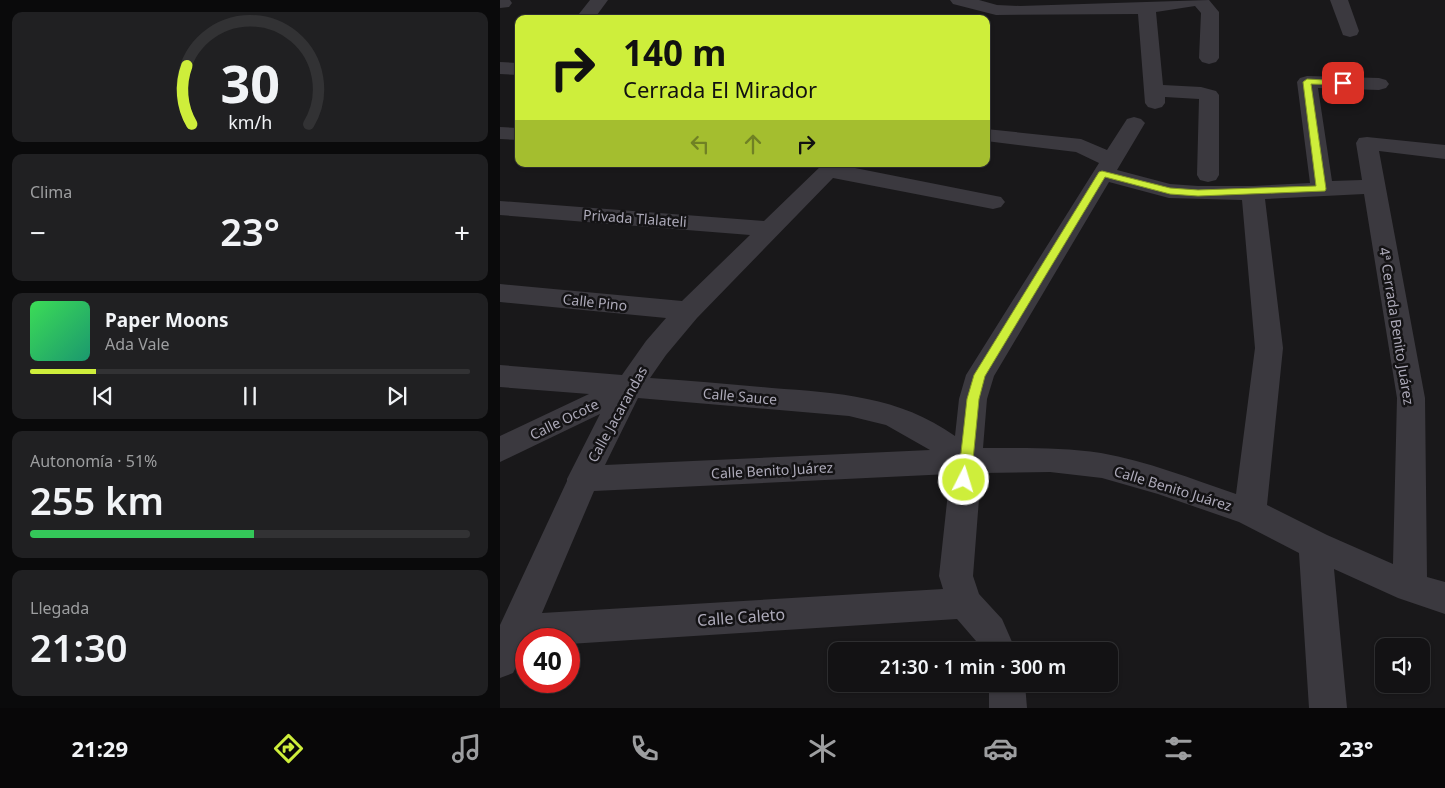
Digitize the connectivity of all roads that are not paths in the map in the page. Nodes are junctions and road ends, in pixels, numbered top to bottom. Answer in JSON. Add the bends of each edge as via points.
{"nodes":[{"id":1,"x":599,"y":0,"type":"edge"},
{"id":2,"x":959,"y":0,"type":"edge"},
{"id":3,"x":1199,"y":0,"type":"edge"},
{"id":4,"x":1339,"y":0,"type":"edge"},
{"id":5,"x":1147,"y":8,"type":"junction"},
{"id":6,"x":587,"y":15,"type":"edge"},
{"id":7,"x":991,"y":15,"type":"edge"},
{"id":8,"x":1350,"y":30,"type":"dead end"},
{"id":9,"x":1209,"y":58,"type":"dead end"},
{"id":10,"x":500,"y":68,"type":"edge"},
{"id":11,"x":515,"y":69,"type":"edge"},
{"id":12,"x":1379,"y":84,"type":"dead end"},
{"id":13,"x":1134,"y":123,"type":"dead end"},
{"id":14,"x":500,"y":133,"type":"edge"},
{"id":15,"x":515,"y":134,"type":"edge"},
{"id":16,"x":990,"y":135,"type":"edge"},
{"id":17,"x":1445,"y":152,"type":"edge"},
{"id":18,"x":832,"y":167,"type":"edge"},
{"id":19,"x":1106,"y":167,"type":"junction"},
{"id":20,"x":1208,"y":175,"type":"dead end"},
{"id":21,"x":1374,"y":186,"type":"junction"},
{"id":22,"x":1322,"y":189,"type":"junction"},
{"id":23,"x":1253,"y":193,"type":"junction"},
{"id":24,"x":993,"y":202,"type":"dead end"},
{"id":25,"x":500,"y":208,"type":"edge"},
{"id":26,"x":771,"y":228,"type":"junction"},
{"id":27,"x":500,"y":293,"type":"edge"},
{"id":28,"x":689,"y":312,"type":"junction"},
{"id":29,"x":500,"y":376,"type":"edge"},
{"id":30,"x":629,"y":387,"type":"junction"},
{"id":31,"x":500,"y":450,"type":"edge"},
{"id":32,"x":966,"y":461,"type":"junction"},
{"id":33,"x":582,"y":479,"type":"junction"},
{"id":34,"x":1250,"y":512,"type":"junction"},
{"id":35,"x":1315,"y":545,"type":"junction"},
{"id":36,"x":1410,"y":587,"type":"junction"},
{"id":37,"x":1445,"y":598,"type":"edge"},
{"id":38,"x":966,"y":603,"type":"junction"},
{"id":39,"x":518,"y":628,"type":"edge"},
{"id":40,"x":565,"y":628,"type":"edge"},
{"id":41,"x":515,"y":635,"type":"edge"},
{"id":42,"x":994,"y":642,"type":"edge"},
{"id":43,"x":500,"y":662,"type":"edge"},
{"id":44,"x":1007,"y":692,"type":"edge"},
{"id":45,"x":1008,"y":708,"type":"edge"},
{"id":46,"x":1328,"y":708,"type":"edge"}],
"edges":[{"from":1,"to":6,"type":"street"},
{"from":2,"to":7,"type":"street"},
{"from":3,"to":5,"type":"street"},
{"from":3,"to":9,"type":"street","via":[[1210,12]]},
{"from":4,"to":8,"type":"street"},
{"from":5,"to":7,"type":"street"},
{"from":5,"to":20,"type":"street","via":[[1154,97],[1202,93],[1209,96]]},
{"from":10,"to":11,"type":"street"},
{"from":12,"to":22,"type":"street","via":[[1307,82]]},
{"from":13,"to":19,"type":"street"},
{"from":14,"to":15,"type":"street"},
{"from":16,"to":19,"type":"street","via":[[1081,146]]},
{"from":17,"to":21,"type":"street","name":"4ª Cerrada Benito Juárez","via":[[1367,143]]},
{"from":18,"to":24,"type":"street"},
{"from":18,"to":26,"type":"street","name":"Calle Jacarandas"},
{"from":19,"to":23,"type":"street","via":[[1170,191]]},
{"from":19,"to":32,"type":"street","via":[[980,375],[973,399]]},
{"from":21,"to":22,"type":"street"},
{"from":21,"to":36,"type":"street","name":"4ª Cerrada Benito Juárez","via":[[1411,398]]},
{"from":22,"to":23,"type":"street"},
{"from":23,"to":34,"type":"street","via":[[1269,348]]},
{"from":25,"to":26,"type":"street","name":"Privada Tlalateli"},
{"from":26,"to":28,"type":"street","name":"Calle Jacarandas"},
{"from":27,"to":28,"type":"street","name":"Calle Pino"},
{"from":28,"to":30,"type":"street","name":"Calle Jacarandas","via":[[654,350]]},
{"from":29,"to":30,"type":"street","name":"Calle Sauce"},
{"from":30,"to":31,"type":"street","name":"Calle Ocote"},
{"from":30,"to":32,"type":"street","name":"Calle Sauce","via":[[849,405],[894,416],[931,436]]},
{"from":30,"to":33,"type":"street","name":"Calle Jacarandas"},
{"from":32,"to":33,"type":"street","name":"Calle Benito Juárez"},
{"from":32,"to":34,"type":"street","name":"Calle Benito Juárez","via":[[1050,460],[1102,466]]},
{"from":32,"to":38,"type":"street","via":[[956,576]]},
{"from":33,"to":39,"type":"street","name":"Calle Jacarandas"},
{"from":34,"to":35,"type":"street","name":"Calle Benito Juárez"},
{"from":35,"to":36,"type":"street","name":"Calle Benito Juárez"},
{"from":35,"to":46,"type":"street"},
{"from":36,"to":37,"type":"street","name":"Calle Benito Juárez"},
{"from":38,"to":40,"type":"street","name":"Calle Caleto"},
{"from":38,"to":42,"type":"street","via":[[990,631]]},
{"from":41,"to":43,"type":"street","name":"Calle Jacarandas"},
{"from":44,"to":45,"type":"street"}]}
